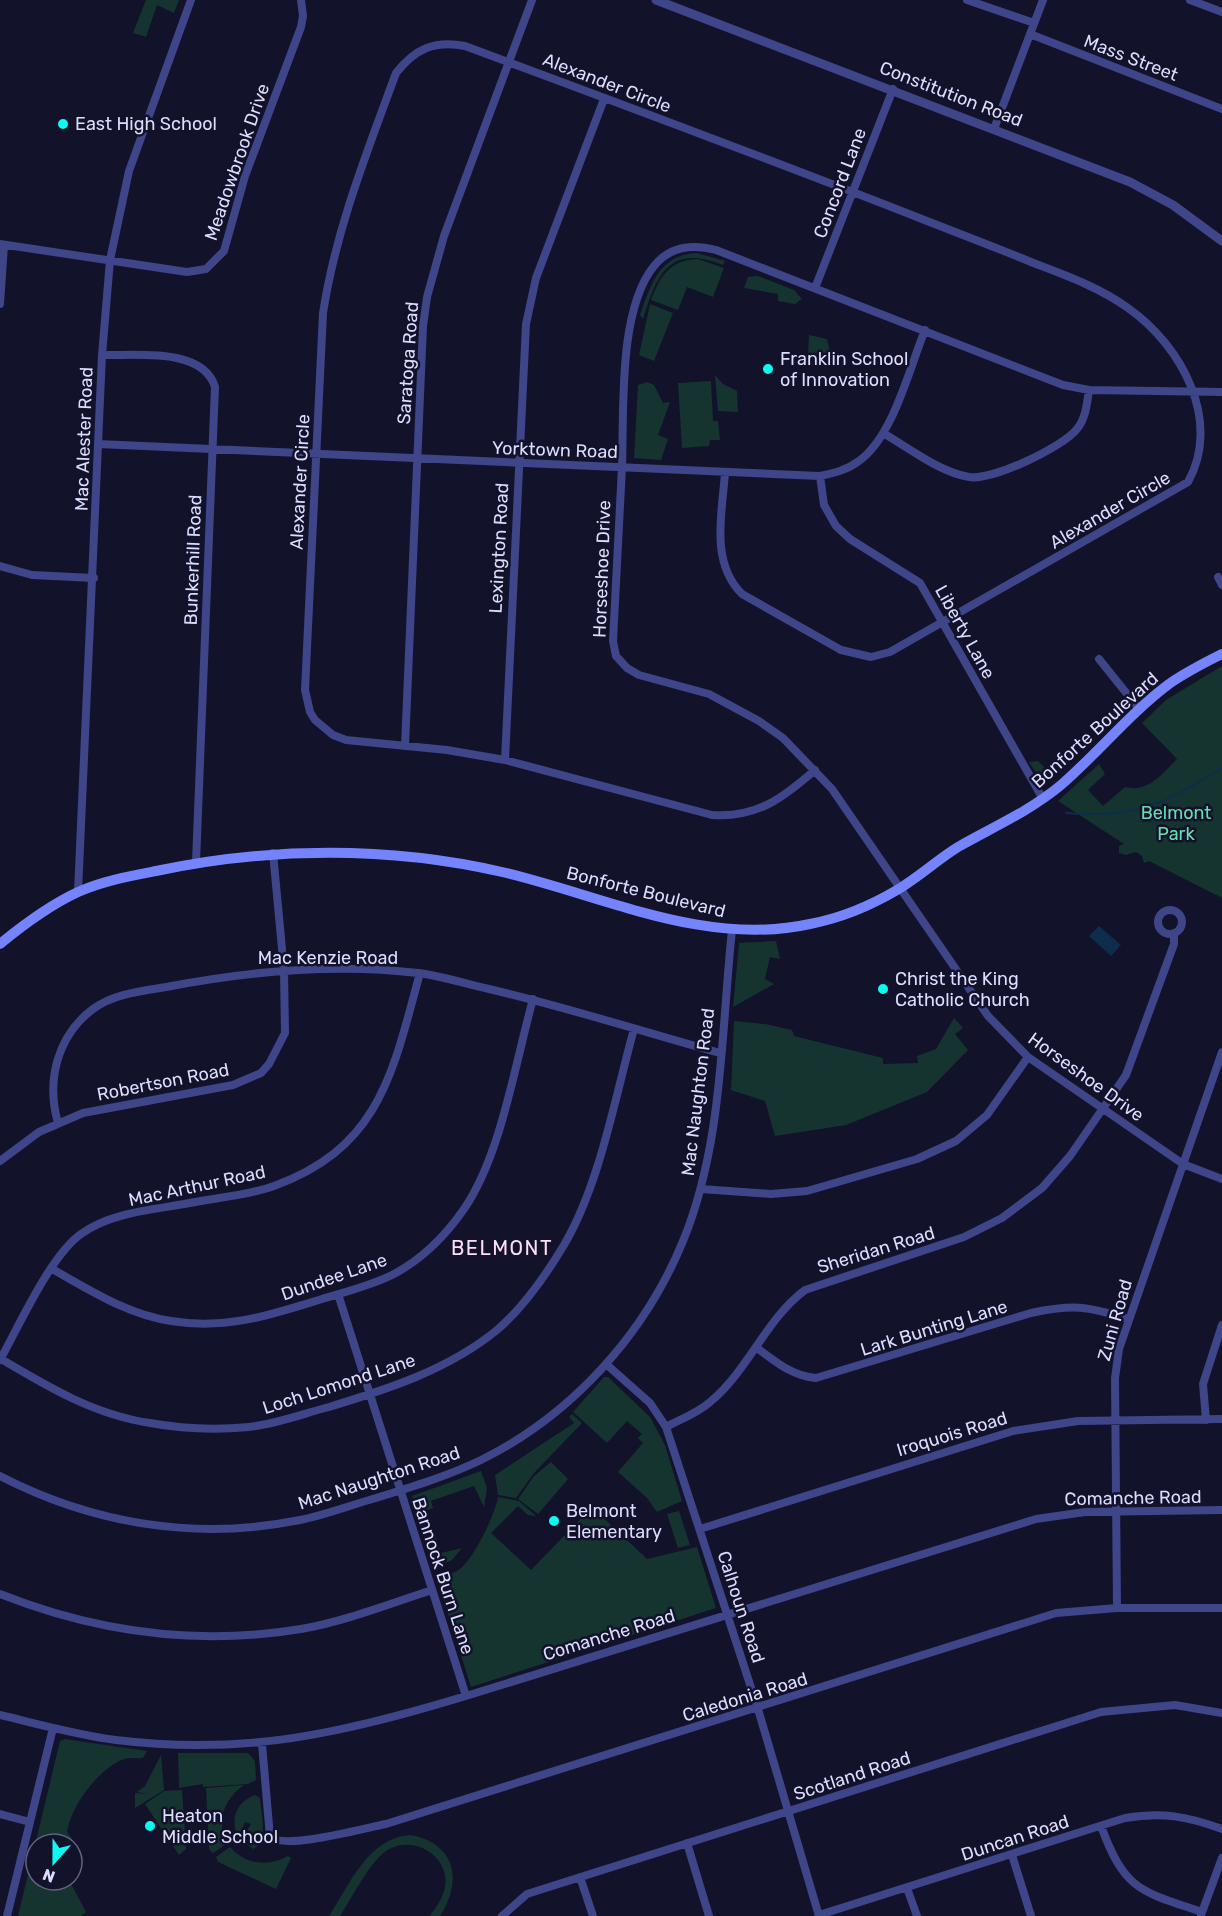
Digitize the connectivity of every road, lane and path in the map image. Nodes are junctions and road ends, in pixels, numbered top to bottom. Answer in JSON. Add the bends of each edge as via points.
{"nodes":[{"id":1,"x":191,"y":0,"type":"edge"},
{"id":2,"x":301,"y":0,"type":"edge"},
{"id":3,"x":532,"y":0,"type":"edge"},
{"id":4,"x":656,"y":0,"type":"edge"},
{"id":5,"x":966,"y":0,"type":"edge"},
{"id":6,"x":1043,"y":0,"type":"edge"},
{"id":7,"x":1190,"y":0,"type":"edge"},
{"id":8,"x":1222,"y":12,"type":"edge"},
{"id":9,"x":1034,"y":23,"type":"junction"},
{"id":10,"x":1030,"y":34,"type":"junction"},
{"id":11,"x":509,"y":62,"type":"junction"},
{"id":12,"x":893,"y":89,"type":"junction"},
{"id":13,"x":604,"y":99,"type":"junction"},
{"id":14,"x":1222,"y":109,"type":"edge"},
{"id":15,"x":994,"y":129,"type":"junction"},
{"id":16,"x":852,"y":192,"type":"junction"},
{"id":17,"x":1222,"y":241,"type":"edge"},
{"id":18,"x":2,"y":244,"type":"edge"},
{"id":19,"x":110,"y":260,"type":"junction"},
{"id":20,"x":816,"y":288,"type":"junction"},
{"id":21,"x":0,"y":304,"type":"edge"},
{"id":22,"x":925,"y":330,"type":"junction"},
{"id":23,"x":102,"y":354,"type":"junction"},
{"id":24,"x":1089,"y":390,"type":"junction"},
{"id":25,"x":1207,"y":392,"type":"junction"},
{"id":26,"x":1222,"y":392,"type":"edge"},
{"id":27,"x":1210,"y":404,"type":"dead end"},
{"id":28,"x":883,"y":433,"type":"junction"},
{"id":29,"x":98,"y":444,"type":"junction"},
{"id":30,"x":213,"y":449,"type":"junction"},
{"id":31,"x":317,"y":455,"type":"junction"},
{"id":32,"x":1207,"y":458,"type":"dead end"},
{"id":33,"x":417,"y":460,"type":"junction"},
{"id":34,"x":518,"y":463,"type":"junction"},
{"id":35,"x":622,"y":467,"type":"junction"},
{"id":36,"x":725,"y":473,"type":"junction"},
{"id":37,"x":820,"y":476,"type":"junction"},
{"id":38,"x":0,"y":566,"type":"edge"},
{"id":39,"x":94,"y":578,"type":"junction"},
{"id":40,"x":942,"y":622,"type":"junction"},
{"id":41,"x":1222,"y":654,"type":"edge"},
{"id":42,"x":1099,"y":659,"type":"dead end"},
{"id":43,"x":1140,"y":710,"type":"junction"},
{"id":44,"x":405,"y":746,"type":"junction"},
{"id":45,"x":505,"y":760,"type":"junction"},
{"id":46,"x":815,"y":770,"type":"junction"},
{"id":47,"x":1043,"y":799,"type":"junction"},
{"id":48,"x":273,"y":853,"type":"junction"},
{"id":49,"x":196,"y":862,"type":"junction"},
{"id":50,"x":899,"y":889,"type":"junction"},
{"id":51,"x":78,"y":892,"type":"junction"},
{"id":52,"x":732,"y":930,"type":"junction"},
{"id":53,"x":1174,"y":933,"type":"dead end"},
{"id":54,"x":0,"y":945,"type":"edge"},
{"id":55,"x":284,"y":970,"type":"junction"},
{"id":56,"x":420,"y":973,"type":"junction"},
{"id":57,"x":533,"y":999,"type":"junction"},
{"id":58,"x":634,"y":1029,"type":"junction"},
{"id":59,"x":720,"y":1053,"type":"junction"},
{"id":60,"x":1222,"y":1053,"type":"edge"},
{"id":61,"x":1028,"y":1056,"type":"junction"},
{"id":62,"x":1102,"y":1110,"type":"junction"},
{"id":63,"x":58,"y":1123,"type":"junction"},
{"id":64,"x":0,"y":1161,"type":"edge"},
{"id":65,"x":1184,"y":1164,"type":"junction"},
{"id":66,"x":1222,"y":1179,"type":"edge"},
{"id":67,"x":701,"y":1189,"type":"junction"},
{"id":68,"x":52,"y":1269,"type":"junction"},
{"id":69,"x":338,"y":1294,"type":"junction"},
{"id":70,"x":1128,"y":1319,"type":"junction"},
{"id":71,"x":1222,"y":1325,"type":"edge"},
{"id":72,"x":757,"y":1348,"type":"junction"},
{"id":73,"x":0,"y":1359,"type":"edge"},
{"id":74,"x":606,"y":1364,"type":"junction"},
{"id":75,"x":370,"y":1394,"type":"junction"},
{"id":76,"x":1222,"y":1419,"type":"edge"},
{"id":77,"x":1115,"y":1420,"type":"junction"},
{"id":78,"x":1206,"y":1420,"type":"junction"},
{"id":79,"x":666,"y":1427,"type":"junction"},
{"id":80,"x":0,"y":1476,"type":"edge"},
{"id":81,"x":400,"y":1491,"type":"junction"},
{"id":82,"x":1222,"y":1510,"type":"edge"},
{"id":83,"x":1115,"y":1511,"type":"junction"},
{"id":84,"x":700,"y":1529,"type":"junction"},
{"id":85,"x":432,"y":1590,"type":"junction"},
{"id":86,"x":0,"y":1594,"type":"edge"},
{"id":87,"x":1116,"y":1608,"type":"junction"},
{"id":88,"x":1222,"y":1608,"type":"edge"},
{"id":89,"x":727,"y":1614,"type":"junction"},
{"id":90,"x":466,"y":1696,"type":"junction"},
{"id":91,"x":758,"y":1708,"type":"junction"},
{"id":92,"x":1222,"y":1713,"type":"edge"},
{"id":93,"x":0,"y":1715,"type":"edge"},
{"id":94,"x":53,"y":1728,"type":"junction"},
{"id":95,"x":262,"y":1744,"type":"junction"},
{"id":96,"x":790,"y":1812,"type":"junction"},
{"id":97,"x":0,"y":1814,"type":"edge"},
{"id":98,"x":30,"y":1821,"type":"junction"},
{"id":99,"x":1101,"y":1826,"type":"junction"},
{"id":100,"x":1222,"y":1829,"type":"edge"},
{"id":101,"x":687,"y":1843,"type":"junction"},
{"id":102,"x":1012,"y":1855,"type":"junction"},
{"id":103,"x":1222,"y":1858,"type":"edge"},
{"id":104,"x":580,"y":1877,"type":"junction"},
{"id":105,"x":907,"y":1888,"type":"junction"},
{"id":106,"x":1201,"y":1914,"type":"edge"},
{"id":107,"x":819,"y":1915,"type":"edge"},
{"id":108,"x":7,"y":1916,"type":"edge"},
{"id":109,"x":502,"y":1916,"type":"edge"},
{"id":110,"x":593,"y":1916,"type":"edge"},
{"id":111,"x":709,"y":1916,"type":"edge"},
{"id":112,"x":917,"y":1916,"type":"edge"},
{"id":113,"x":1031,"y":1916,"type":"edge"}],
"edges":[{"from":1,"to":19,"type":"street","name":"Mac Alester Road","via":[[129,171]]},
{"from":2,"to":19,"type":"street","name":"Meadowbrook Drive","via":[[301,27],[219,258],[206,269],[187,272]]},
{"from":3,"to":11,"type":"street","name":"Saratoga Road"},
{"from":4,"to":12,"type":"street","name":"Constitution Road"},
{"from":5,"to":9,"type":"street"},
{"from":6,"to":9,"type":"street"},
{"from":7,"to":8,"type":"street"},
{"from":9,"to":10,"type":"street"},
{"from":10,"to":14,"type":"street","name":"Mass Street"},
{"from":10,"to":15,"type":"street"},
{"from":11,"to":13,"type":"street","name":"Alexander Circle"},
{"from":11,"to":31,"type":"street","name":"Alexander Circle","via":[[465,46],[441,43],[411,55],[396,73],[333,254],[323,313]]},
{"from":11,"to":33,"type":"street","name":"Saratoga Road","via":[[444,236],[427,297]]},
{"from":12,"to":15,"type":"street","name":"Constitution Road"},
{"from":12,"to":16,"type":"street","name":"Concord Lane"},
{"from":13,"to":16,"type":"street","name":"Alexander Circle"},
{"from":13,"to":34,"type":"street","name":"Lexington Road","via":[[544,255],[530,304],[524,341]]},
{"from":15,"to":17,"type":"street","name":"Constitution Road","via":[[1153,194]]},
{"from":16,"to":20,"type":"street","name":"Concord Lane"},
{"from":16,"to":25,"type":"street","name":"Alexander Circle","via":[[1105,293],[1162,336]]},
{"from":18,"to":19,"type":"street","name":"Meadowbrook Drive"},
{"from":18,"to":21,"type":"street"},
{"from":19,"to":23,"type":"street","name":"Mac Alester Road"},
{"from":20,"to":22,"type":"street","name":"Horseshoe Drive"},
{"from":20,"to":35,"type":"street","name":"Horseshoe Drive","via":[[705,247],[683,247],[658,261],[642,287],[629,332]]},
{"from":22,"to":24,"type":"street","name":"Horseshoe Drive","via":[[1064,385]]},
{"from":22,"to":28,"type":"street","name":"Yorktown Road"},
{"from":23,"to":29,"type":"street","name":"Mac Alester Road"},
{"from":23,"to":30,"type":"street","name":"Bunkerhill Road","via":[[179,358],[208,372],[216,394]]},
{"from":24,"to":25,"type":"street","name":"Horseshoe Drive"},
{"from":24,"to":28,"type":"street","via":[[1084,416],[1075,432],[988,477],[959,474]]},
{"from":25,"to":26,"type":"street","name":"Horseshoe Drive"},
{"from":25,"to":27,"type":"street","name":"Alexander Circle"},
{"from":28,"to":37,"type":"street","name":"Yorktown Road","via":[[860,461]]},
{"from":29,"to":30,"type":"street","name":"Yorktown Road"},
{"from":29,"to":39,"type":"street","name":"Mac Alester Road"},
{"from":30,"to":31,"type":"street","name":"Yorktown Road"},
{"from":30,"to":49,"type":"street","name":"Bunkerhill Road"},
{"from":31,"to":33,"type":"street","name":"Yorktown Road"},
{"from":31,"to":44,"type":"street","name":"Alexander Circle","via":[[305,690],[308,706],[315,720],[333,735],[357,742]]},
{"from":32,"to":40,"type":"street","name":"Alexander Circle","via":[[1197,474],[1172,493]]},
{"from":33,"to":34,"type":"street","name":"Yorktown Road"},
{"from":33,"to":44,"type":"street","name":"Saratoga Road"},
{"from":34,"to":35,"type":"street","name":"Yorktown Road"},
{"from":34,"to":45,"type":"street","name":"Lexington Road"},
{"from":35,"to":36,"type":"street","name":"Yorktown Road"},
{"from":35,"to":46,"type":"street","name":"Horseshoe Drive","via":[[613,641],[616,657],[639,675],[709,694],[759,721],[783,738]]},
{"from":36,"to":37,"type":"street","name":"Yorktown Road"},
{"from":36,"to":40,"type":"street","name":"Alexander Circle","via":[[722,561],[729,579],[742,594],[841,650],[861,656],[890,652]]},
{"from":37,"to":40,"type":"street","name":"Liberty Lane","via":[[824,505],[836,526],[917,579]]},
{"from":38,"to":39,"type":"street","via":[[32,575]]},
{"from":39,"to":51,"type":"street","name":"Mac Alester Road"},
{"from":40,"to":47,"type":"street","name":"Liberty Lane"},
{"from":41,"to":43,"type":"main road","name":"Bonforte Boulevard","via":[[1168,684]]},
{"from":42,"to":43,"type":"street"},
{"from":43,"to":47,"type":"main road","name":"Bonforte Boulevard"},
{"from":44,"to":45,"type":"street","name":"Alexander Circle"},
{"from":45,"to":46,"type":"street","name":"Alexander Circle","via":[[712,815],[731,816],[770,806]]},
{"from":46,"to":50,"type":"street","name":"Horseshoe Drive"},
{"from":47,"to":50,"type":"main road","name":"Bonforte Boulevard","via":[[957,848]]},
{"from":48,"to":49,"type":"main road","name":"Bonforte Boulevard"},
{"from":48,"to":52,"type":"main road","name":"Bonforte Boulevard","via":[[384,854],[444,862],[502,872],[693,924]]},
{"from":48,"to":55,"type":"street","name":"Robertson Road"},
{"from":49,"to":51,"type":"main road","name":"Bonforte Boulevard"},
{"from":50,"to":52,"type":"main road","name":"Bonforte Boulevard","via":[[858,910],[817,923]]},
{"from":50,"to":61,"type":"street","name":"Horseshoe Drive","via":[[988,1016]]},
{"from":51,"to":54,"type":"main road","name":"Bonforte Boulevard"},
{"from":52,"to":59,"type":"street","name":"Mac Naughton Road"},
{"from":53,"to":62,"type":"street","name":"Sheridan Road","via":[[1174,944],[1136,1053]]},
{"from":55,"to":56,"type":"street","name":"Mac Kenzie Road"},
{"from":55,"to":63,"type":"street","name":"Robertson Road","via":[[285,1033],[277,1053],[261,1073],[232,1085],[114,1107]]},
{"from":55,"to":63,"type":"street","name":"Mac Kenzie Road","via":[[231,975],[122,995],[93,1009],[77,1024],[58,1056],[52,1078]]},
{"from":56,"to":57,"type":"street","name":"Mac Kenzie Road"},
{"from":56,"to":68,"type":"street","name":"Mac Arthur Road","via":[[394,1069],[377,1106],[350,1140],[324,1161],[272,1187],[109,1219],[72,1241]]},
{"from":57,"to":58,"type":"street","name":"Mac Kenzie Road"},
{"from":57,"to":69,"type":"street","name":"Dundee Lane","via":[[494,1142],[465,1208],[424,1253],[401,1269]]},
{"from":58,"to":59,"type":"street","name":"Mac Kenzie Road"},
{"from":58,"to":75,"type":"street","name":"Loch Lomond Lane","via":[[584,1207],[547,1272],[498,1329],[463,1354]]},
{"from":59,"to":67,"type":"street","name":"Mac Naughton Road","via":[[710,1149]]},
{"from":60,"to":65,"type":"street","name":"Zuni Road"},
{"from":61,"to":62,"type":"street","name":"Horseshoe Drive"},
{"from":61,"to":67,"type":"street","via":[[987,1115],[956,1141],[917,1159],[807,1191],[771,1194]]},
{"from":62,"to":65,"type":"street","name":"Horseshoe Drive"},
{"from":62,"to":72,"type":"street","name":"Sheridan Road","via":[[1058,1171],[1019,1206],[964,1238],[805,1290],[788,1305]]},
{"from":63,"to":64,"type":"street","name":"Robertson Road","via":[[22,1142]]},
{"from":65,"to":66,"type":"street","name":"Horseshoe Drive"},
{"from":65,"to":70,"type":"street","name":"Zuni Road"},
{"from":67,"to":74,"type":"street","name":"Mac Naughton Road","via":[[683,1241],[661,1285],[644,1316]]},
{"from":68,"to":69,"type":"street","name":"Dundee Lane","via":[[136,1313],[204,1325],[248,1322]]},
{"from":68,"to":73,"type":"street","name":"Mac Arthur Road"},
{"from":69,"to":75,"type":"street","name":"Bannock Burn Lane"},
{"from":70,"to":72,"type":"street","name":"Lark Bunting Lane","via":[[1092,1308],[1064,1306],[816,1378],[789,1371]]},
{"from":70,"to":77,"type":"street","name":"Zuni Road","via":[[1115,1378]]},
{"from":71,"to":78,"type":"street","via":[[1203,1384]]},
{"from":72,"to":79,"type":"street","name":"Sheridan Road","via":[[710,1402]]},
{"from":73,"to":75,"type":"street","name":"Loch Lomond Lane","via":[[65,1396],[101,1411],[200,1430],[277,1422]]},
{"from":74,"to":79,"type":"street","name":"Calhoun Road","via":[[650,1403]]},
{"from":74,"to":81,"type":"street","name":"Mac Naughton Road","via":[[556,1413],[520,1438],[480,1460]]},
{"from":75,"to":81,"type":"street","name":"Bannock Burn Lane"},
{"from":76,"to":78,"type":"street","name":"Iroquois Road"},
{"from":77,"to":78,"type":"street","name":"Iroquois Road"},
{"from":77,"to":83,"type":"street","name":"Zuni Road"},
{"from":77,"to":84,"type":"street","name":"Iroquois Road","via":[[1055,1423],[1013,1431]]},
{"from":79,"to":84,"type":"street","name":"Calhoun Road"},
{"from":80,"to":81,"type":"street","name":"Mac Naughton Road","via":[[74,1509],[133,1523],[184,1529],[235,1529],[301,1520]]},
{"from":81,"to":85,"type":"street","name":"Bannock Burn Lane"},
{"from":82,"to":83,"type":"street","name":"Comanche Road"},
{"from":83,"to":87,"type":"street","name":"Zuni Road"},
{"from":83,"to":89,"type":"street","name":"Comanche Road","via":[[1059,1514],[1005,1527]]},
{"from":84,"to":89,"type":"street","name":"Calhoun Road"},
{"from":85,"to":86,"type":"street","via":[[348,1618],[300,1629],[196,1636],[97,1625]]},
{"from":85,"to":90,"type":"street","name":"Bannock Burn Lane"},
{"from":87,"to":88,"type":"street","name":"Caledonia Road"},
{"from":87,"to":91,"type":"street","name":"Caledonia Road","via":[[1056,1613]]},
{"from":89,"to":90,"type":"street","name":"Comanche Road"},
{"from":89,"to":91,"type":"street","name":"Calhoun Road"},
{"from":90,"to":95,"type":"street","name":"Comanche Road","via":[[350,1729]]},
{"from":91,"to":95,"type":"street","name":"Caledonia Road","via":[[386,1824],[280,1842],[270,1837],[268,1831]]},
{"from":91,"to":96,"type":"street","name":"Calhoun Road"},
{"from":92,"to":96,"type":"street","name":"Scotland Road","via":[[1176,1705],[1101,1712]]},
{"from":93,"to":94,"type":"street","name":"Comanche Road"},
{"from":94,"to":95,"type":"street","name":"Comanche Road","via":[[155,1744]]},
{"from":94,"to":98,"type":"street"},
{"from":96,"to":101,"type":"street","name":"Scotland Road"},
{"from":96,"to":107,"type":"street","name":"Calhoun Road"},
{"from":97,"to":98,"type":"street"},
{"from":98,"to":108,"type":"street"},
{"from":99,"to":100,"type":"street","name":"Duncan Road","via":[[1150,1814],[1184,1816]]},
{"from":99,"to":102,"type":"street","name":"Duncan Road"},
{"from":99,"to":106,"type":"street","via":[[1112,1857],[1128,1879],[1147,1893]]},
{"from":101,"to":104,"type":"street","name":"Scotland Road"},
{"from":101,"to":111,"type":"street"},
{"from":102,"to":105,"type":"street","name":"Duncan Road"},
{"from":102,"to":113,"type":"street"},
{"from":103,"to":106,"type":"street"},
{"from":104,"to":109,"type":"street","name":"Scotland Road","via":[[527,1894]]},
{"from":104,"to":110,"type":"street"},
{"from":105,"to":107,"type":"street","name":"Duncan Road"},
{"from":105,"to":112,"type":"street"}]}
